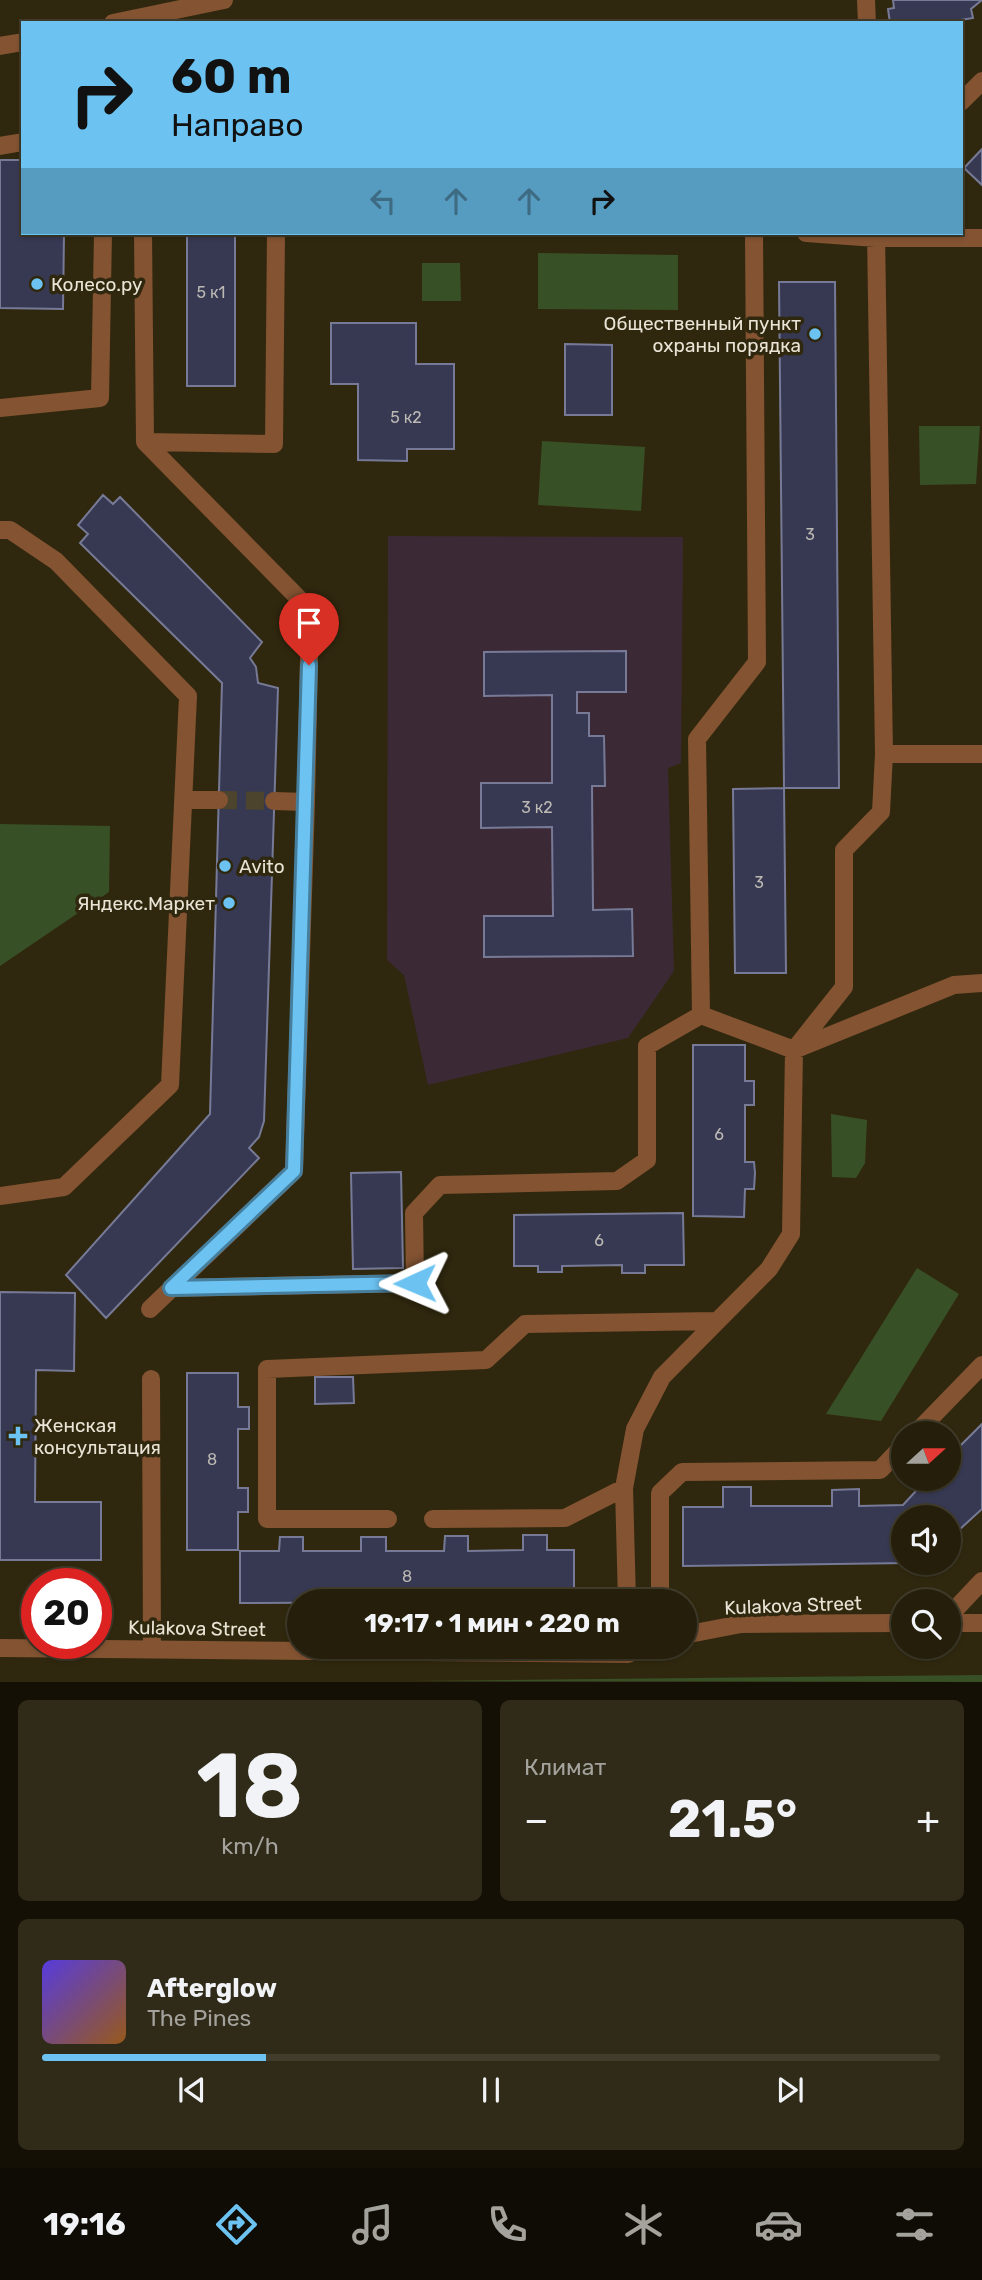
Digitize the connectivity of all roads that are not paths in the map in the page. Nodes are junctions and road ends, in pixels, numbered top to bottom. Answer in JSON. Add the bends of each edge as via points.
{"nodes":[{"id":1,"x":224,"y":0,"type":"edge"},
{"id":2,"x":866,"y":0,"type":"edge"},
{"id":3,"x":181,"y":4,"type":"edge"},
{"id":4,"x":127,"y":21,"type":"edge"},
{"id":5,"x":867,"y":21,"type":"edge"},
{"id":6,"x":21,"y":42,"type":"edge"},
{"id":7,"x":0,"y":46,"type":"edge"},
{"id":8,"x":982,"y":81,"type":"edge"},
{"id":9,"x":963,"y":100,"type":"edge"},
{"id":10,"x":21,"y":142,"type":"edge"},
{"id":11,"x":0,"y":146,"type":"edge"},
{"id":12,"x":103,"y":235,"type":"edge"},
{"id":13,"x":143,"y":235,"type":"edge"},
{"id":14,"x":276,"y":235,"type":"edge"},
{"id":15,"x":754,"y":235,"type":"edge"},
{"id":16,"x":876,"y":235,"type":"edge"},
{"id":17,"x":982,"y":239,"type":"edge"},
{"id":18,"x":0,"y":408,"type":"edge"},
{"id":19,"x":145,"y":442,"type":"junction"},
{"id":20,"x":0,"y":530,"type":"edge"},
{"id":21,"x":884,"y":754,"type":"junction"},
{"id":22,"x":982,"y":754,"type":"edge"},
{"id":23,"x":185,"y":800,"type":"junction"},
{"id":24,"x":219,"y":800,"type":"tunnel mouth"},
{"id":25,"x":274,"y":801,"type":"tunnel mouth"},
{"id":26,"x":306,"y":802,"type":"junction"},
{"id":27,"x":982,"y":983,"type":"edge"},
{"id":28,"x":701,"y":1015,"type":"junction"},
{"id":29,"x":794,"y":1050,"type":"junction"},
{"id":30,"x":0,"y":1196,"type":"edge"},
{"id":31,"x":171,"y":1288,"type":"junction"},
{"id":32,"x":149,"y":1309,"type":"dead end"},
{"id":33,"x":715,"y":1321,"type":"junction"},
{"id":34,"x":982,"y":1365,"type":"edge"},
{"id":35,"x":151,"y":1379,"type":"dead end"},
{"id":36,"x":928,"y":1421,"type":"edge"},
{"id":37,"x":891,"y":1459,"type":"edge"},
{"id":38,"x":624,"y":1488,"type":"junction"},
{"id":39,"x":388,"y":1519,"type":"dead end"},
{"id":40,"x":433,"y":1519,"type":"dead end"},
{"id":41,"x":982,"y":1581,"type":"edge"},
{"id":42,"x":627,"y":1589,"type":"edge"},
{"id":43,"x":660,"y":1589,"type":"edge"},
{"id":44,"x":961,"y":1603,"type":"edge"},
{"id":45,"x":961,"y":1622,"type":"edge"},
{"id":46,"x":891,"y":1623,"type":"edge"},
{"id":47,"x":982,"y":1623,"type":"edge"},
{"id":48,"x":697,"y":1632,"type":"edge"},
{"id":49,"x":0,"y":1648,"type":"edge"},
{"id":50,"x":152,"y":1649,"type":"junction"},
{"id":51,"x":287,"y":1649,"type":"edge"}],
"edges":[{"from":1,"to":3,"type":"street"},
{"from":2,"to":5,"type":"street"},
{"from":3,"to":4,"type":"street"},
{"from":6,"to":7,"type":"street"},
{"from":8,"to":9,"type":"street"},
{"from":10,"to":11,"type":"street"},
{"from":12,"to":18,"type":"street","via":[[100,398]]},
{"from":13,"to":19,"type":"street"},
{"from":14,"to":19,"type":"street","via":[[274,443]]},
{"from":15,"to":28,"type":"street","via":[[757,662],[697,739]]},
{"from":16,"to":17,"type":"street"},
{"from":16,"to":21,"type":"street"},
{"from":19,"to":26,"type":"street","via":[[310,610]]},
{"from":20,"to":23,"type":"street","via":[[10,530],[57,561],[188,696]]},
{"from":21,"to":22,"type":"street"},
{"from":21,"to":29,"type":"street","via":[[881,812],[844,850],[844,987]]},
{"from":23,"to":24,"type":"street"},
{"from":23,"to":30,"type":"street","via":[[170,1086],[64,1187]]},
{"from":25,"to":26,"type":"street"},
{"from":26,"to":31,"type":"street","via":[[294,1171]]},
{"from":27,"to":29,"type":"street","via":[[954,985]]},
{"from":28,"to":29,"type":"street"},
{"from":28,"to":31,"type":"street","via":[[648,1046],[647,1160],[617,1181],[440,1185],[414,1213],[415,1283]]},
{"from":29,"to":33,"type":"street","via":[[791,1234],[769,1269]]},
{"from":31,"to":32,"type":"street"},
{"from":33,"to":38,"type":"street","via":[[662,1377],[635,1429]]},
{"from":33,"to":39,"type":"street","via":[[525,1324],[486,1360],[267,1369],[267,1519]]},
{"from":34,"to":36,"type":"street"},
{"from":35,"to":50,"type":"street"},
{"from":37,"to":43,"type":"street","via":[[880,1470],[682,1472],[660,1493]]},
{"from":38,"to":40,"type":"street","via":[[565,1518]]},
{"from":38,"to":42,"type":"street"},
{"from":41,"to":44,"type":"street"},
{"from":45,"to":47,"type":"street"},
{"from":46,"to":48,"type":"street","name":"Kulakova Street","via":[[741,1624]]},
{"from":49,"to":50,"type":"street","name":"Kulakova Street"},
{"from":50,"to":51,"type":"street","name":"Kulakova Street"}]}
